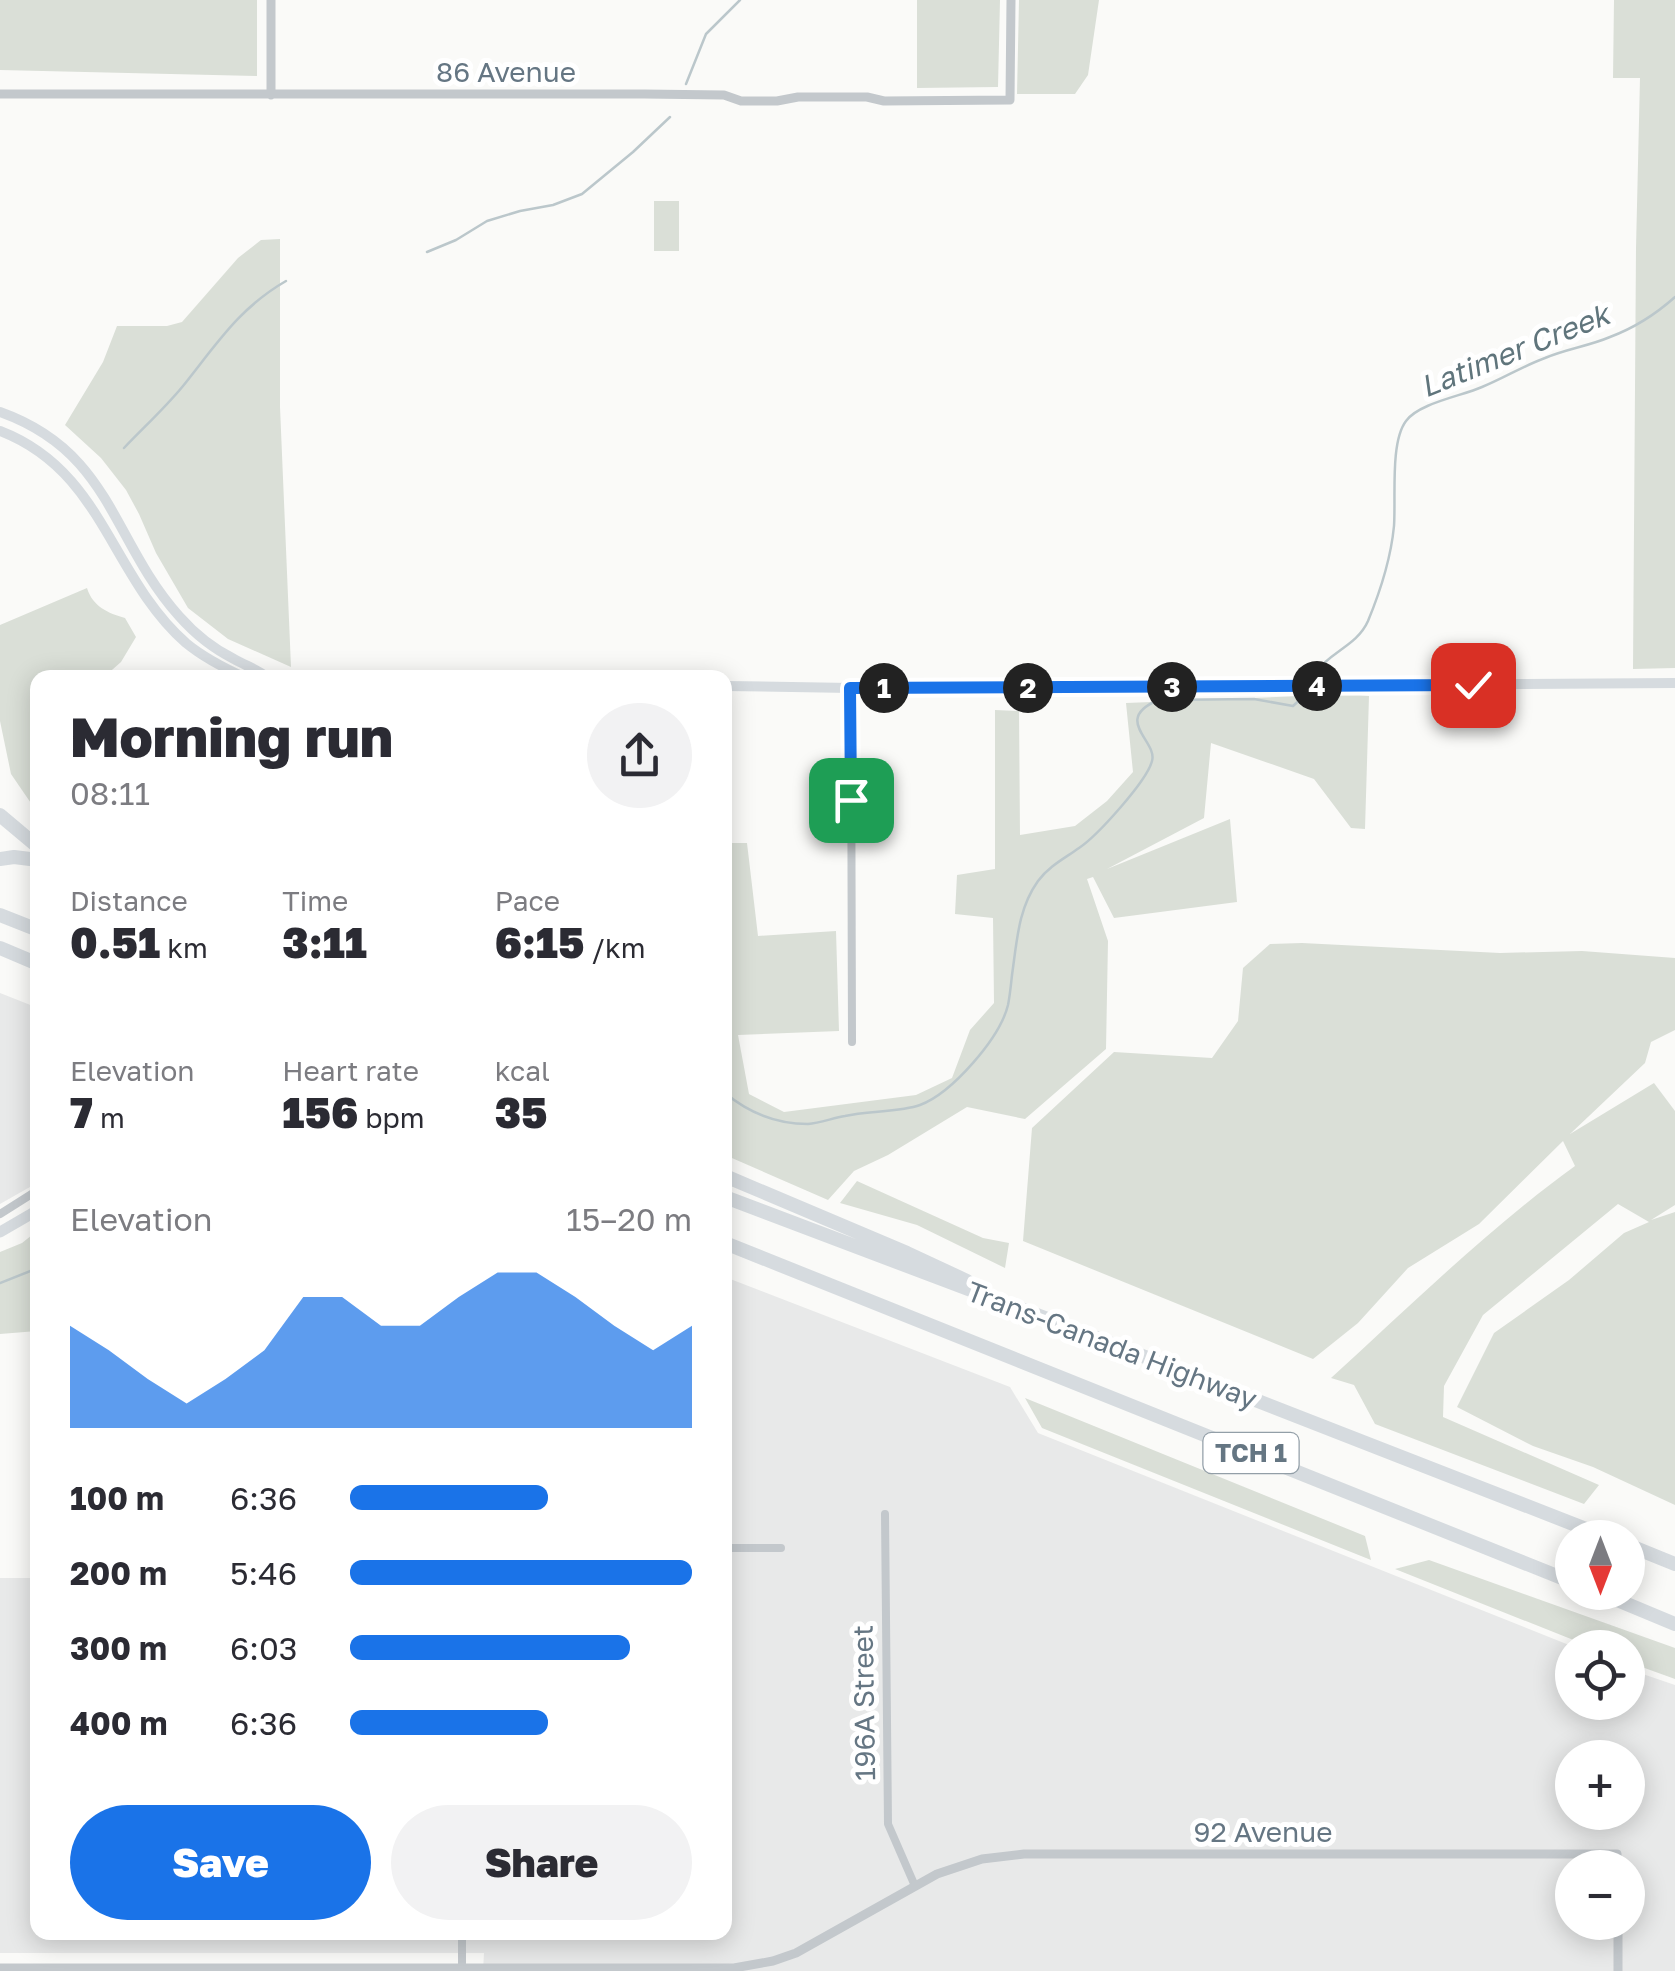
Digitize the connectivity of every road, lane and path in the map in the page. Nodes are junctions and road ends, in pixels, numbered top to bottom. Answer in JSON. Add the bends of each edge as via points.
{"nodes":[{"id":1,"x":271,"y":0,"type":"edge"},
{"id":2,"x":1011,"y":0,"type":"edge"},
{"id":3,"x":0,"y":94,"type":"edge"},
{"id":4,"x":271,"y":95,"type":"junction"},
{"id":5,"x":0,"y":412,"type":"edge"},
{"id":6,"x":0,"y":431,"type":"edge"},
{"id":7,"x":232,"y":670,"type":"edge"},
{"id":8,"x":257,"y":670,"type":"edge"},
{"id":9,"x":1675,"y":684,"type":"edge"},
{"id":10,"x":732,"y":686,"type":"edge"},
{"id":11,"x":850,"y":688,"type":"junction"},
{"id":12,"x":0,"y":815,"type":"edge"},
{"id":13,"x":30,"y":840,"type":"edge"},
{"id":14,"x":30,"y":859,"type":"edge"},
{"id":15,"x":0,"y":860,"type":"edge"},
{"id":16,"x":0,"y":915,"type":"edge"},
{"id":17,"x":30,"y":927,"type":"edge"},
{"id":18,"x":0,"y":948,"type":"edge"},
{"id":19,"x":30,"y":961,"type":"edge"},
{"id":20,"x":852,"y":1042,"type":"dead end"},
{"id":21,"x":732,"y":1179,"type":"edge"},
{"id":22,"x":30,"y":1195,"type":"edge"},
{"id":23,"x":732,"y":1200,"type":"edge"},
{"id":24,"x":0,"y":1214,"type":"edge"},
{"id":25,"x":30,"y":1215,"type":"edge"},
{"id":26,"x":0,"y":1232,"type":"edge"},
{"id":27,"x":732,"y":1246,"type":"edge"},
{"id":28,"x":1058,"y":1323,"type":"junction"},
{"id":29,"x":885,"y":1514,"type":"dead end"},
{"id":30,"x":1564,"y":1520,"type":"edge"},
{"id":31,"x":732,"y":1548,"type":"edge"},
{"id":32,"x":781,"y":1548,"type":"dead end"},
{"id":33,"x":1645,"y":1552,"type":"edge"},
{"id":34,"x":1675,"y":1564,"type":"edge"},
{"id":35,"x":1555,"y":1575,"type":"edge"},
{"id":36,"x":1641,"y":1610,"type":"edge"},
{"id":37,"x":1675,"y":1623,"type":"edge"},
{"id":38,"x":1555,"y":1854,"type":"edge"},
{"id":39,"x":914,"y":1886,"type":"junction"},
{"id":40,"x":462,"y":1940,"type":"edge"},
{"id":41,"x":1618,"y":1940,"type":"edge"},
{"id":42,"x":0,"y":1968,"type":"edge"},
{"id":43,"x":462,"y":1970,"type":"edge"},
{"id":44,"x":1618,"y":1971,"type":"edge"}],
"edges":[{"from":1,"to":4,"type":"street"},
{"from":2,"to":4,"type":"street","name":"86 Avenue","via":[[1010,100]]},
{"from":3,"to":4,"type":"street","name":"86 Avenue"},
{"from":5,"to":8,"type":"main road","via":[[72,455],[106,497],[180,618],[215,648]]},
{"from":6,"to":7,"type":"main road","via":[[40,451],[68,476],[150,601],[188,645]]},
{"from":9,"to":11,"type":"main road"},
{"from":10,"to":11,"type":"main road"},
{"from":11,"to":20,"type":"street"},
{"from":12,"to":13,"type":"highway"},
{"from":14,"to":15,"type":"highway"},
{"from":16,"to":17,"type":"highway"},
{"from":18,"to":19,"type":"highway"},
{"from":21,"to":28,"type":"highway"},
{"from":22,"to":24,"type":"street"},
{"from":23,"to":28,"type":"highway","name":"Trans-Canada Highway","number":"TCH 1"},
{"from":25,"to":26,"type":"main road"},
{"from":27,"to":35,"type":"highway","name":"Trans-Canada Highway","number":"TCH 1"},
{"from":28,"to":30,"type":"highway","name":"Trans-Canada Highway","number":"TCH 1"},
{"from":29,"to":39,"type":"street","name":"196A Street","via":[[888,1824]]},
{"from":31,"to":32,"type":"street"},
{"from":33,"to":34,"type":"highway"},
{"from":36,"to":37,"type":"highway"},
{"from":38,"to":39,"type":"street","name":"92 Avenue","via":[[1024,1854],[965,1864]]},
{"from":39,"to":43,"type":"street","name":"92 Avenue","via":[[810,1946],[750,1966]]},
{"from":40,"to":43,"type":"street"},
{"from":41,"to":44,"type":"street"},
{"from":42,"to":43,"type":"street","name":"92 Avenue"}]}
